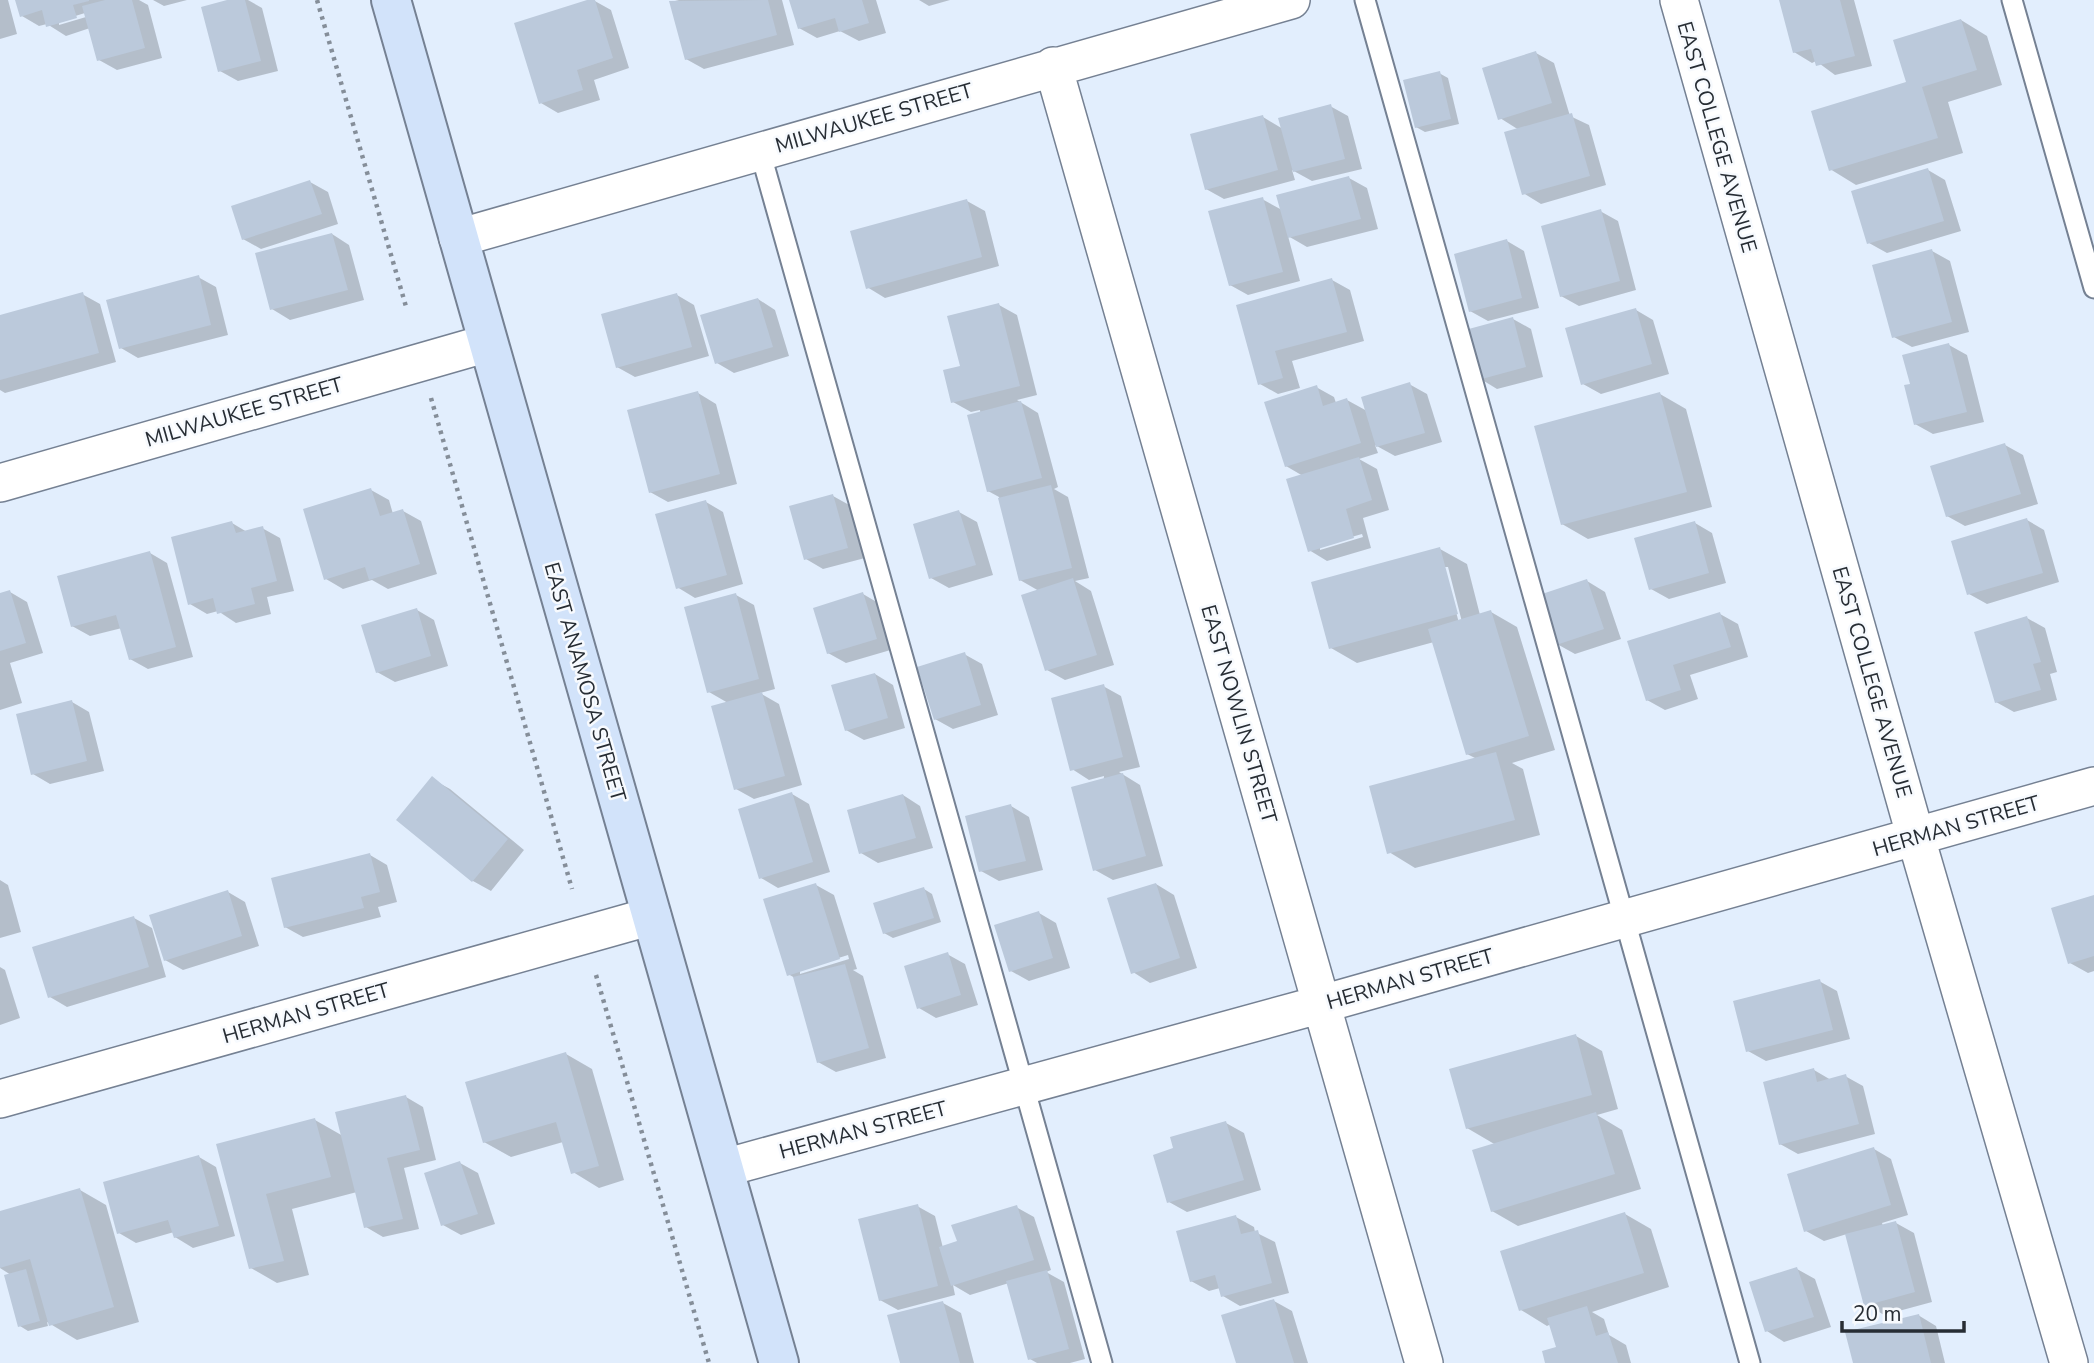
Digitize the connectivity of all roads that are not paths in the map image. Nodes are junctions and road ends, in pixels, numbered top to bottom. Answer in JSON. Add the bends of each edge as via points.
{"nodes":[{"id":1,"x":391,"y":0,"type":"edge"},
{"id":2,"x":1291,"y":0,"type":"edge"},
{"id":3,"x":1364,"y":0,"type":"edge"},
{"id":4,"x":1679,"y":0,"type":"edge"},
{"id":5,"x":2012,"y":0,"type":"edge"},
{"id":6,"x":1054,"y":66,"type":"junction"},
{"id":7,"x":760,"y":151,"type":"junction"},
{"id":8,"x":458,"y":238,"type":"junction"},
{"id":9,"x":2094,"y":288,"type":"edge"},
{"id":10,"x":488,"y":343,"type":"junction"},
{"id":11,"x":0,"y":483,"type":"edge"},
{"id":12,"x":2094,"y":786,"type":"edge"},
{"id":13,"x":1916,"y":838,"type":"junction"},
{"id":14,"x":652,"y":916,"type":"junction"},
{"id":15,"x":1623,"y":919,"type":"junction"},
{"id":16,"x":1322,"y":1004,"type":"junction"},
{"id":17,"x":1023,"y":1086,"type":"junction"},
{"id":18,"x":0,"y":1099,"type":"edge"},
{"id":19,"x":724,"y":1168,"type":"junction"},
{"id":20,"x":779,"y":1363,"type":"edge"},
{"id":21,"x":1102,"y":1363,"type":"edge"},
{"id":22,"x":1424,"y":1363,"type":"edge"},
{"id":23,"x":1750,"y":1363,"type":"edge"},
{"id":24,"x":2069,"y":1363,"type":"edge"}],
"edges":[{"from":1,"to":8,"type":"main road","name":"EAST ANAMOSA STREET"},
{"from":2,"to":6,"type":"street","name":"MILWAUKEE STREET"},
{"from":3,"to":15,"type":"lane"},
{"from":4,"to":13,"type":"street","name":"EAST COLLEGE AVENUE"},
{"from":5,"to":9,"type":"lane"},
{"from":6,"to":7,"type":"street","name":"MILWAUKEE STREET"},
{"from":6,"to":16,"type":"street","name":"EAST NOWLIN STREET"},
{"from":7,"to":8,"type":"street","name":"MILWAUKEE STREET"},
{"from":7,"to":17,"type":"lane"},
{"from":8,"to":10,"type":"main road","name":"EAST ANAMOSA STREET"},
{"from":10,"to":11,"type":"street","name":"MILWAUKEE STREET"},
{"from":10,"to":14,"type":"main road","name":"EAST ANAMOSA STREET"},
{"from":12,"to":13,"type":"street","name":"HERMAN STREET"},
{"from":13,"to":15,"type":"street","name":"HERMAN STREET"},
{"from":13,"to":24,"type":"street","name":"EAST COLLEGE AVENUE"},
{"from":14,"to":18,"type":"street","name":"HERMAN STREET"},
{"from":14,"to":19,"type":"main road","name":"EAST ANAMOSA STREET"},
{"from":15,"to":16,"type":"street","name":"HERMAN STREET"},
{"from":15,"to":23,"type":"lane"},
{"from":16,"to":17,"type":"street","name":"HERMAN STREET"},
{"from":16,"to":22,"type":"street","name":"EAST NOWLIN STREET"},
{"from":17,"to":19,"type":"street","name":"HERMAN STREET"},
{"from":17,"to":21,"type":"lane"},
{"from":19,"to":20,"type":"main road","name":"EAST ANAMOSA STREET"}]}
